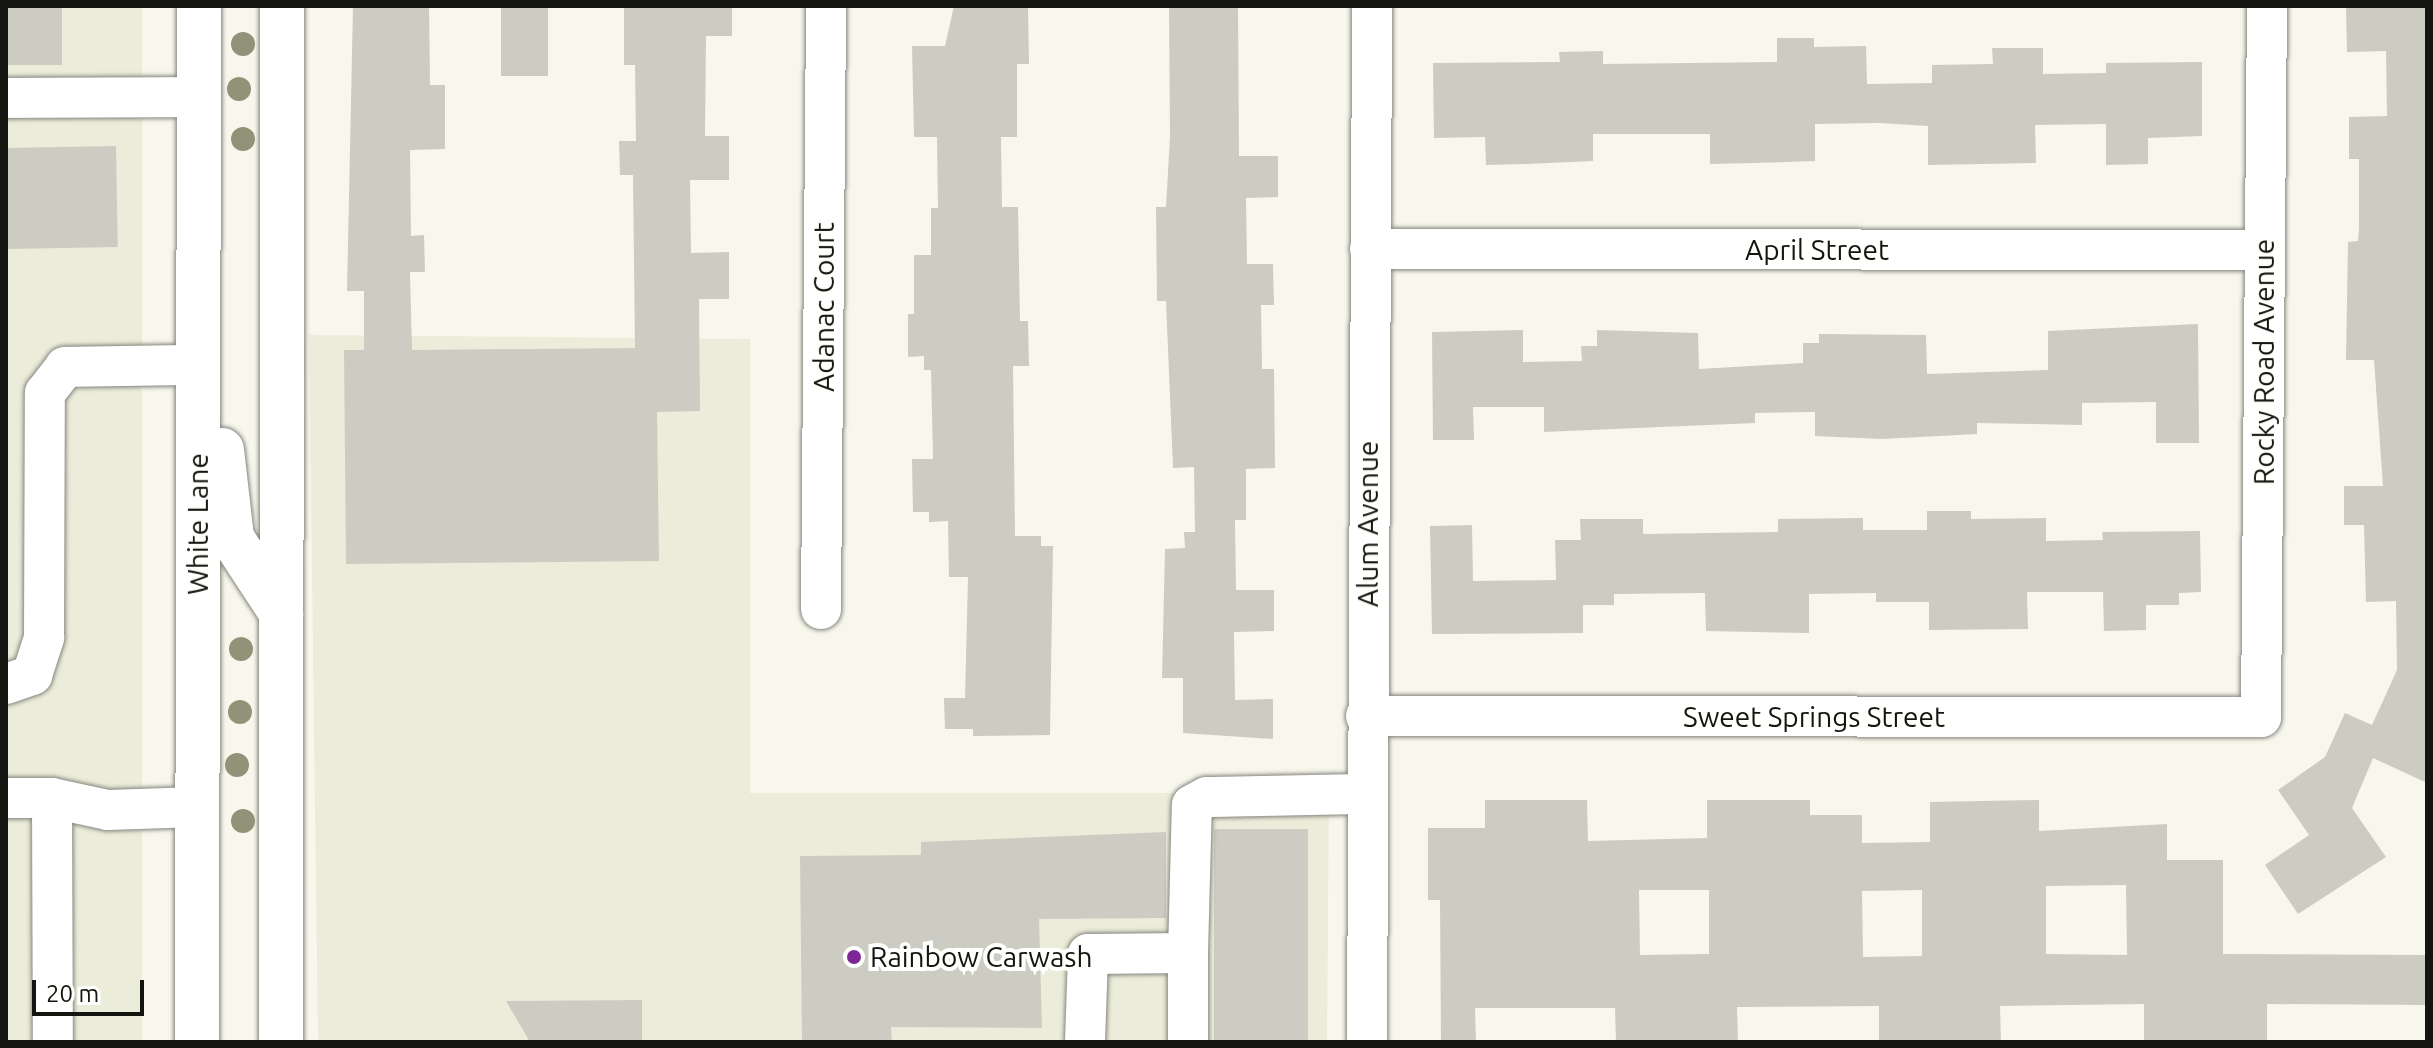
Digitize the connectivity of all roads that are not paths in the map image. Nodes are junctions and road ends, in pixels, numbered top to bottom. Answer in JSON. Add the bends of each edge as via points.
{"nodes":[{"id":1,"x":199,"y":6,"type":"edge"},
{"id":2,"x":282,"y":6,"type":"edge"},
{"id":3,"x":826,"y":6,"type":"edge"},
{"id":4,"x":1372,"y":6,"type":"edge"},
{"id":5,"x":2267,"y":6,"type":"edge"},
{"id":6,"x":198,"y":97,"type":"junction"},
{"id":7,"x":6,"y":98,"type":"edge"},
{"id":8,"x":198,"y":233,"type":"junction"},
{"id":9,"x":1370,"y":249,"type":"junction"},
{"id":10,"x":2265,"y":250,"type":"junction"},
{"id":11,"x":198,"y":365,"type":"junction"},
{"id":12,"x":821,"y":609,"type":"dead end"},
{"id":13,"x":281,"y":613,"type":"junction"},
{"id":14,"x":6,"y":684,"type":"edge"},
{"id":15,"x":1366,"y":716,"type":"junction"},
{"id":16,"x":2261,"y":717,"type":"joint"},
{"id":17,"x":1366,"y":794,"type":"junction"},
{"id":18,"x":6,"y":798,"type":"edge"},
{"id":19,"x":52,"y":798,"type":"junction"},
{"id":20,"x":197,"y":807,"type":"junction"},
{"id":21,"x":1188,"y":953,"type":"junction"},
{"id":22,"x":53,"y":1042,"type":"edge"},
{"id":23,"x":197,"y":1042,"type":"edge"},
{"id":24,"x":281,"y":1042,"type":"edge"},
{"id":25,"x":1085,"y":1042,"type":"edge"},
{"id":26,"x":1188,"y":1042,"type":"edge"},
{"id":27,"x":1367,"y":1042,"type":"edge"}],
"edges":[{"from":1,"to":6,"type":"main road","name":"White Lane"},
{"from":2,"to":13,"type":"main road"},
{"from":3,"to":12,"type":"street","name":"Adanac Court"},
{"from":4,"to":9,"type":"street","name":"Alum Avenue"},
{"from":5,"to":10,"type":"street","name":"Rocky Road Avenue"},
{"from":6,"to":7,"type":"street"},
{"from":6,"to":8,"type":"main road","name":"White Lane"},
{"from":8,"to":11,"type":"main road","name":"White Lane"},
{"from":8,"to":13,"type":"main road","via":[[232,538]]},
{"from":9,"to":10,"type":"street","name":"April Street"},
{"from":9,"to":15,"type":"street","name":"Alum Avenue"},
{"from":10,"to":16,"type":"street","name":"Rocky Road Avenue"},
{"from":11,"to":14,"type":"street","via":[[65,367],[45,393],[44,637],[32,675]]},
{"from":11,"to":20,"type":"main road","name":"White Lane"},
{"from":13,"to":24,"type":"main road"},
{"from":15,"to":16,"type":"street","name":"Sweet Springs Street"},
{"from":15,"to":17,"type":"street","name":"Alum Avenue"},
{"from":17,"to":21,"type":"street","via":[[1207,797],[1192,805]]},
{"from":17,"to":27,"type":"street","name":"Alum Avenue"},
{"from":18,"to":19,"type":"street"},
{"from":19,"to":20,"type":"street","via":[[108,810]]},
{"from":19,"to":22,"type":"street"},
{"from":20,"to":23,"type":"main road","name":"White Lane"},
{"from":21,"to":25,"type":"street","via":[[1088,954]]},
{"from":21,"to":26,"type":"street"}]}
